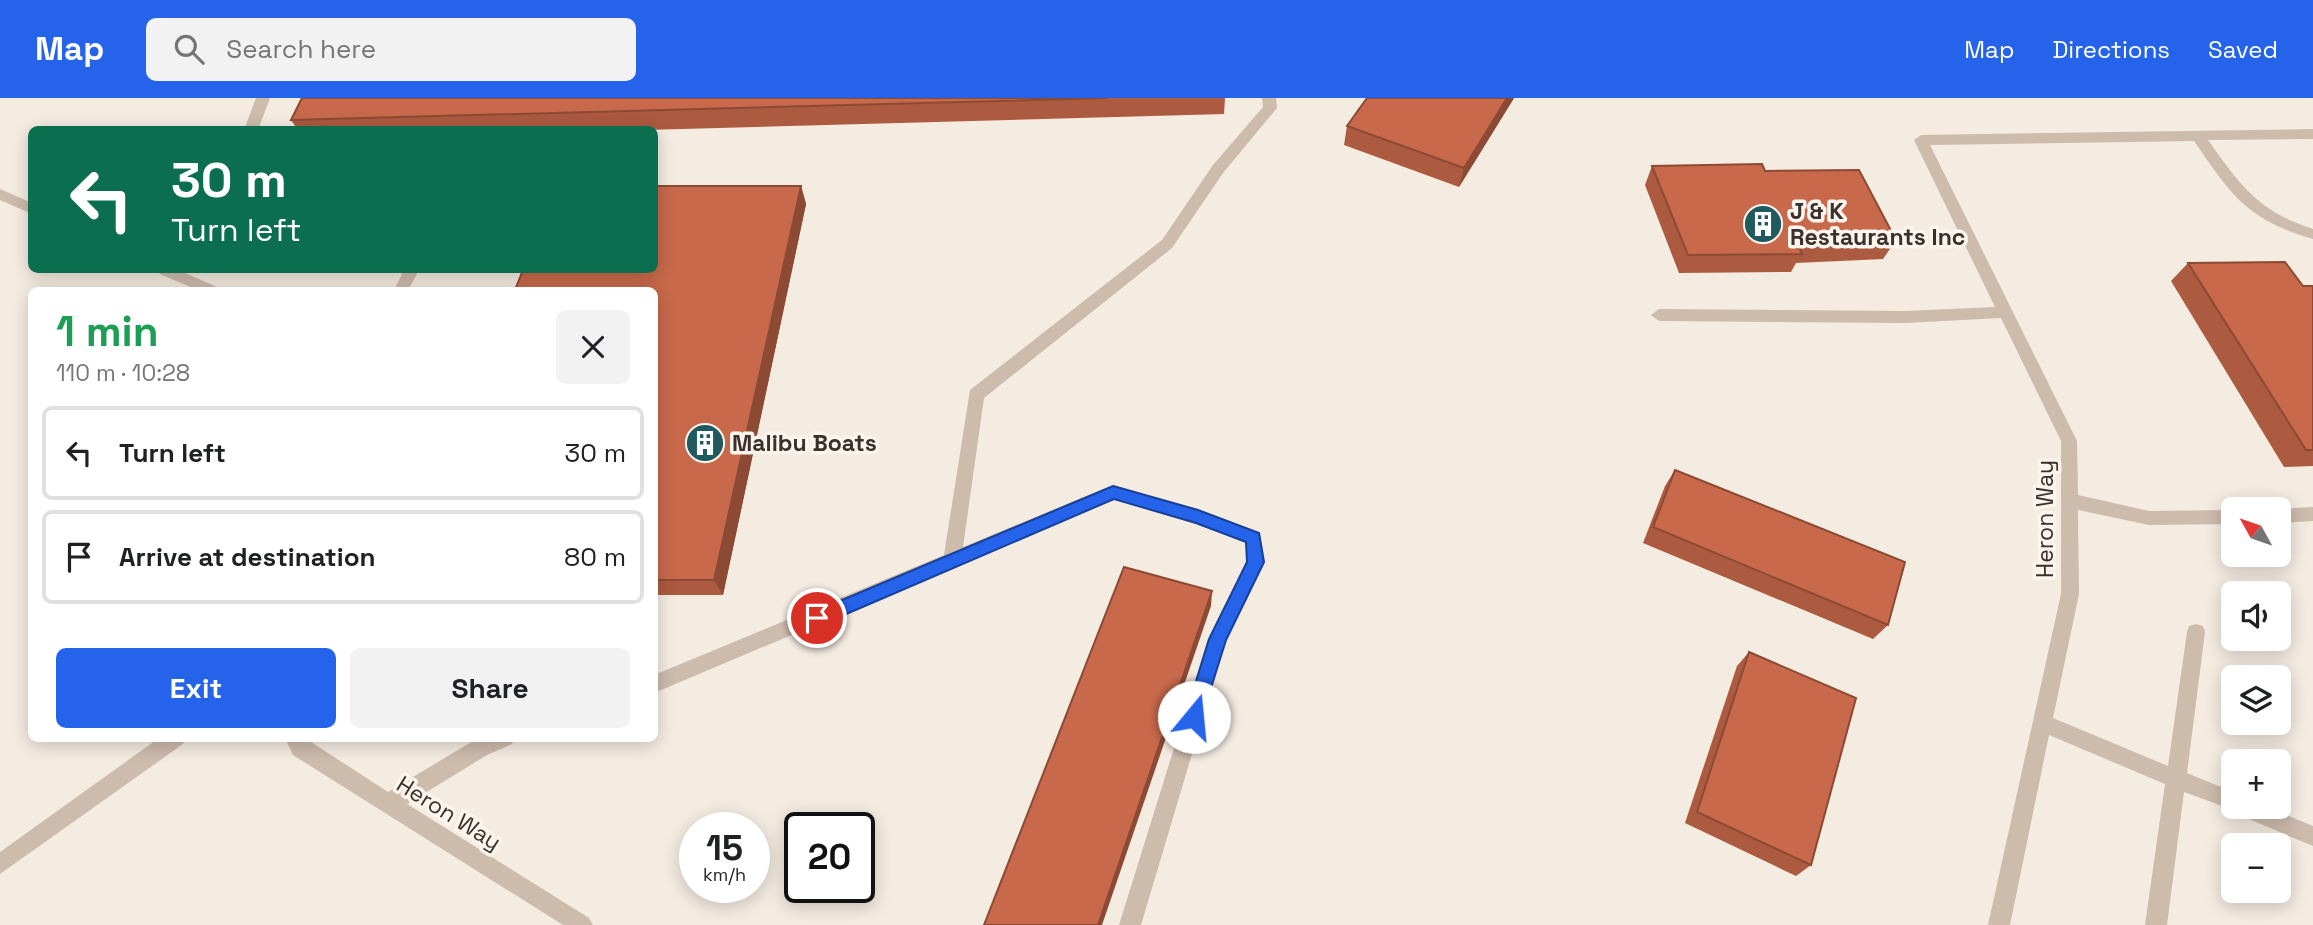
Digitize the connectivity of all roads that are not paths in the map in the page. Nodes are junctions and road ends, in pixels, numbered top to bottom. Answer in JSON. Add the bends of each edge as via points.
{"nodes":[{"id":1,"x":263,"y":98,"type":"edge"},
{"id":2,"x":1269,"y":98,"type":"edge"},
{"id":3,"x":252,"y":126,"type":"edge"},
{"id":4,"x":2313,"y":134,"type":"edge"},
{"id":5,"x":2198,"y":136,"type":"junction"},
{"id":6,"x":0,"y":194,"type":"edge"},
{"id":7,"x":28,"y":207,"type":"edge"},
{"id":8,"x":2313,"y":234,"type":"edge"},
{"id":9,"x":172,"y":273,"type":"edge"},
{"id":10,"x":409,"y":274,"type":"dead end"},
{"id":11,"x":203,"y":287,"type":"edge"},
{"id":12,"x":402,"y":287,"type":"edge"},
{"id":13,"x":2006,"y":312,"type":"junction"},
{"id":14,"x":1659,"y":314,"type":"dead end"},
{"id":15,"x":2070,"y":501,"type":"junction"},
{"id":16,"x":2313,"y":514,"type":"edge"},
{"id":17,"x":2291,"y":515,"type":"edge"},
{"id":18,"x":2221,"y":517,"type":"edge"},
{"id":19,"x":952,"y":561,"type":"junction"},
{"id":20,"x":2196,"y":632,"type":"dead end"},
{"id":21,"x":658,"y":682,"type":"edge"},
{"id":22,"x":2044,"y":724,"type":"junction"},
{"id":23,"x":170,"y":742,"type":"edge"},
{"id":24,"x":297,"y":742,"type":"edge"},
{"id":25,"x":495,"y":742,"type":"edge"},
{"id":26,"x":2178,"y":779,"type":"junction"},
{"id":27,"x":2221,"y":797,"type":"edge"},
{"id":28,"x":389,"y":803,"type":"junction"},
{"id":29,"x":2273,"y":819,"type":"edge"},
{"id":30,"x":2313,"y":836,"type":"edge"},
{"id":31,"x":0,"y":864,"type":"edge"},
{"id":32,"x":582,"y":925,"type":"edge"},
{"id":33,"x":1130,"y":925,"type":"edge"},
{"id":34,"x":1999,"y":925,"type":"edge"},
{"id":35,"x":2156,"y":925,"type":"edge"}],
"edges":[{"from":1,"to":3,"type":"street"},
{"from":2,"to":19,"type":"street","via":[[1270,108],[1218,169],[1167,244],[976,395]]},
{"from":4,"to":5,"type":"street"},
{"from":5,"to":8,"type":"street","via":[[2248,205],[2269,219]]},
{"from":5,"to":13,"type":"street","name":"Heron Way","via":[[1921,140]]},
{"from":6,"to":7,"type":"street"},
{"from":9,"to":11,"type":"street"},
{"from":10,"to":12,"type":"street"},
{"from":13,"to":14,"type":"street","via":[[1905,317]]},
{"from":13,"to":15,"type":"street","name":"Heron Way","via":[[2069,441]]},
{"from":15,"to":18,"type":"street","via":[[2149,518]]},
{"from":15,"to":22,"type":"street","name":"Heron Way","via":[[2070,594]]},
{"from":16,"to":17,"type":"street"},
{"from":19,"to":21,"type":"street"},
{"from":19,"to":33,"type":"street","via":[[1113,492],[1254,538],[1255,562],[1217,639]]},
{"from":20,"to":26,"type":"street"},
{"from":22,"to":26,"type":"street"},
{"from":22,"to":34,"type":"street","name":"Heron Way"},
{"from":23,"to":31,"type":"street"},
{"from":24,"to":28,"type":"street","name":"Heron Way"},
{"from":25,"to":28,"type":"street"},
{"from":26,"to":27,"type":"street"},
{"from":26,"to":35,"type":"street"},
{"from":28,"to":32,"type":"street","name":"Heron Way"},
{"from":29,"to":30,"type":"street"}]}
